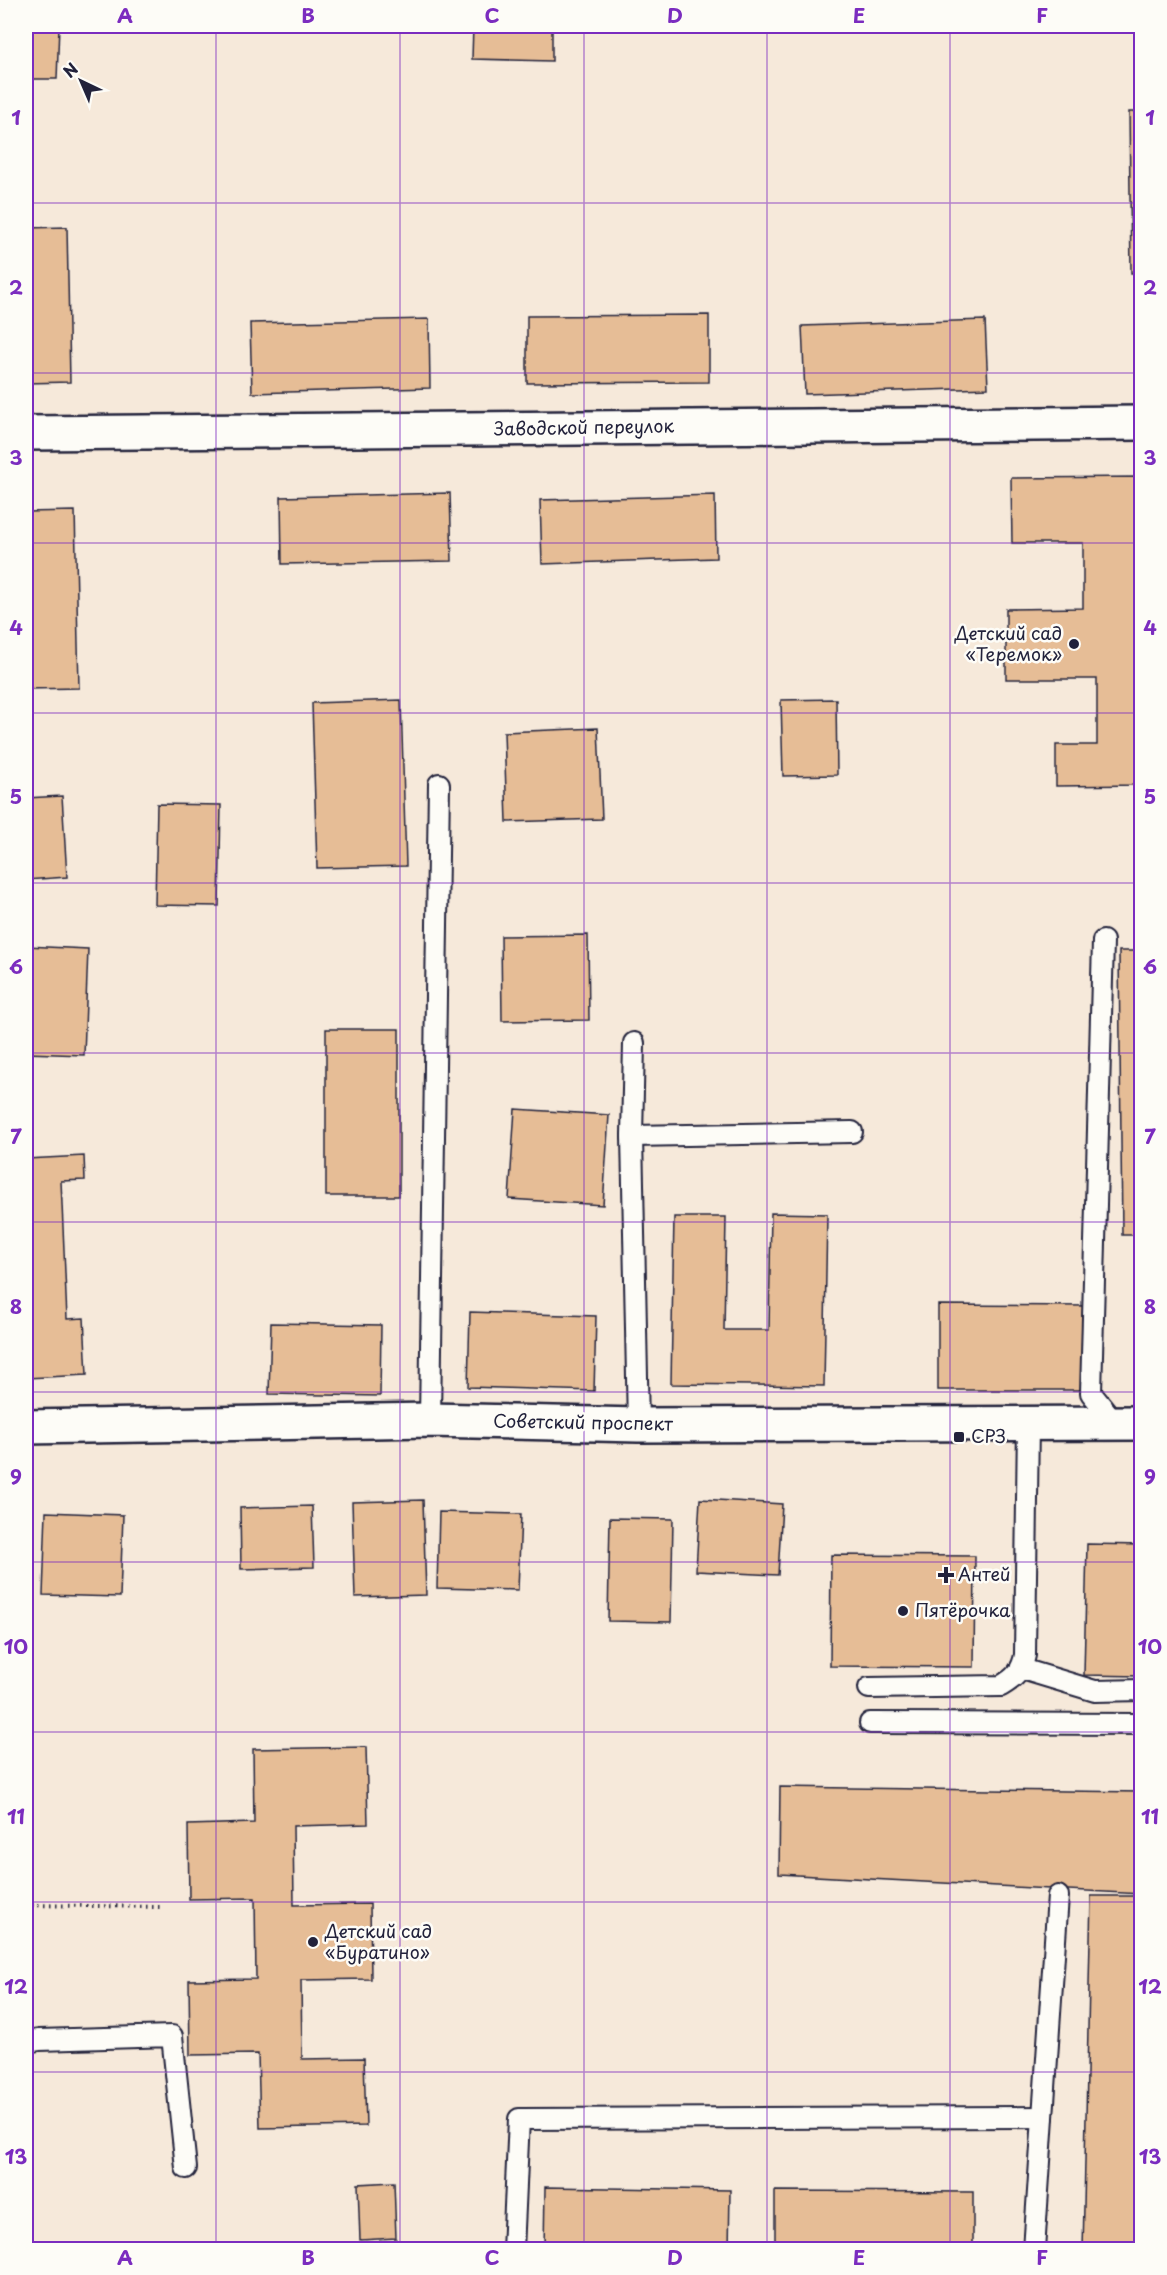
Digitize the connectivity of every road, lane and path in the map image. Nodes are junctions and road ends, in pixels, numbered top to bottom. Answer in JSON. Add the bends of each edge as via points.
{"nodes":[{"id":1,"x":1142,"y":423,"type":"edge"},
{"id":2,"x":26,"y":433,"type":"edge"},
{"id":3,"x":439,"y":784,"type":"dead end"},
{"id":4,"x":1103,"y":941,"type":"dead end"},
{"id":5,"x":634,"y":1043,"type":"dead end"},
{"id":6,"x":852,"y":1132,"type":"dead end"},
{"id":7,"x":632,"y":1136,"type":"junction"},
{"id":8,"x":430,"y":1420,"type":"junction"},
{"id":9,"x":1028,"y":1422,"type":"junction"},
{"id":10,"x":1129,"y":1423,"type":"edge"},
{"id":11,"x":638,"y":1425,"type":"junction"},
{"id":12,"x":26,"y":1427,"type":"edge"},
{"id":13,"x":1022,"y":1668,"type":"junction"},
{"id":14,"x":869,"y":1688,"type":"dead end"},
{"id":15,"x":1142,"y":1690,"type":"edge"},
{"id":16,"x":870,"y":1723,"type":"dead end"},
{"id":17,"x":1142,"y":1724,"type":"edge"},
{"id":18,"x":1058,"y":1896,"type":"dead end"},
{"id":19,"x":26,"y":1905,"type":"edge"},
{"id":20,"x":160,"y":1907,"type":"dead end"},
{"id":21,"x":26,"y":2042,"type":"edge"},
{"id":22,"x":1043,"y":2117,"type":"junction"},
{"id":23,"x":186,"y":2168,"type":"dead end"},
{"id":24,"x":513,"y":2250,"type":"edge"},
{"id":25,"x":1034,"y":2250,"type":"edge"}],
"edges":[{"from":1,"to":2,"type":"street","name":"Заводской переулок"},
{"from":3,"to":8,"type":"lane"},
{"from":4,"to":10,"type":"lane","via":[[1091,1393]]},
{"from":5,"to":7,"type":"lane"},
{"from":6,"to":7,"type":"lane"},
{"from":7,"to":11,"type":"lane"},
{"from":8,"to":11,"type":"street","name":"Советский проспект"},
{"from":8,"to":12,"type":"street","name":"Советский проспект"},
{"from":9,"to":10,"type":"street","name":"Советский проспект"},
{"from":9,"to":11,"type":"street","name":"Советский проспект"},
{"from":9,"to":13,"type":"lane"},
{"from":13,"to":14,"type":"lane","via":[[1001,1686]]},
{"from":13,"to":15,"type":"lane","via":[[1095,1691]]},
{"from":16,"to":17,"type":"lane"},
{"from":18,"to":22,"type":"lane"},
{"from":19,"to":20,"type":"path"},
{"from":21,"to":23,"type":"lane","via":[[172,2036]]},
{"from":22,"to":24,"type":"lane","via":[[519,2120]]},
{"from":22,"to":25,"type":"lane"}]}
